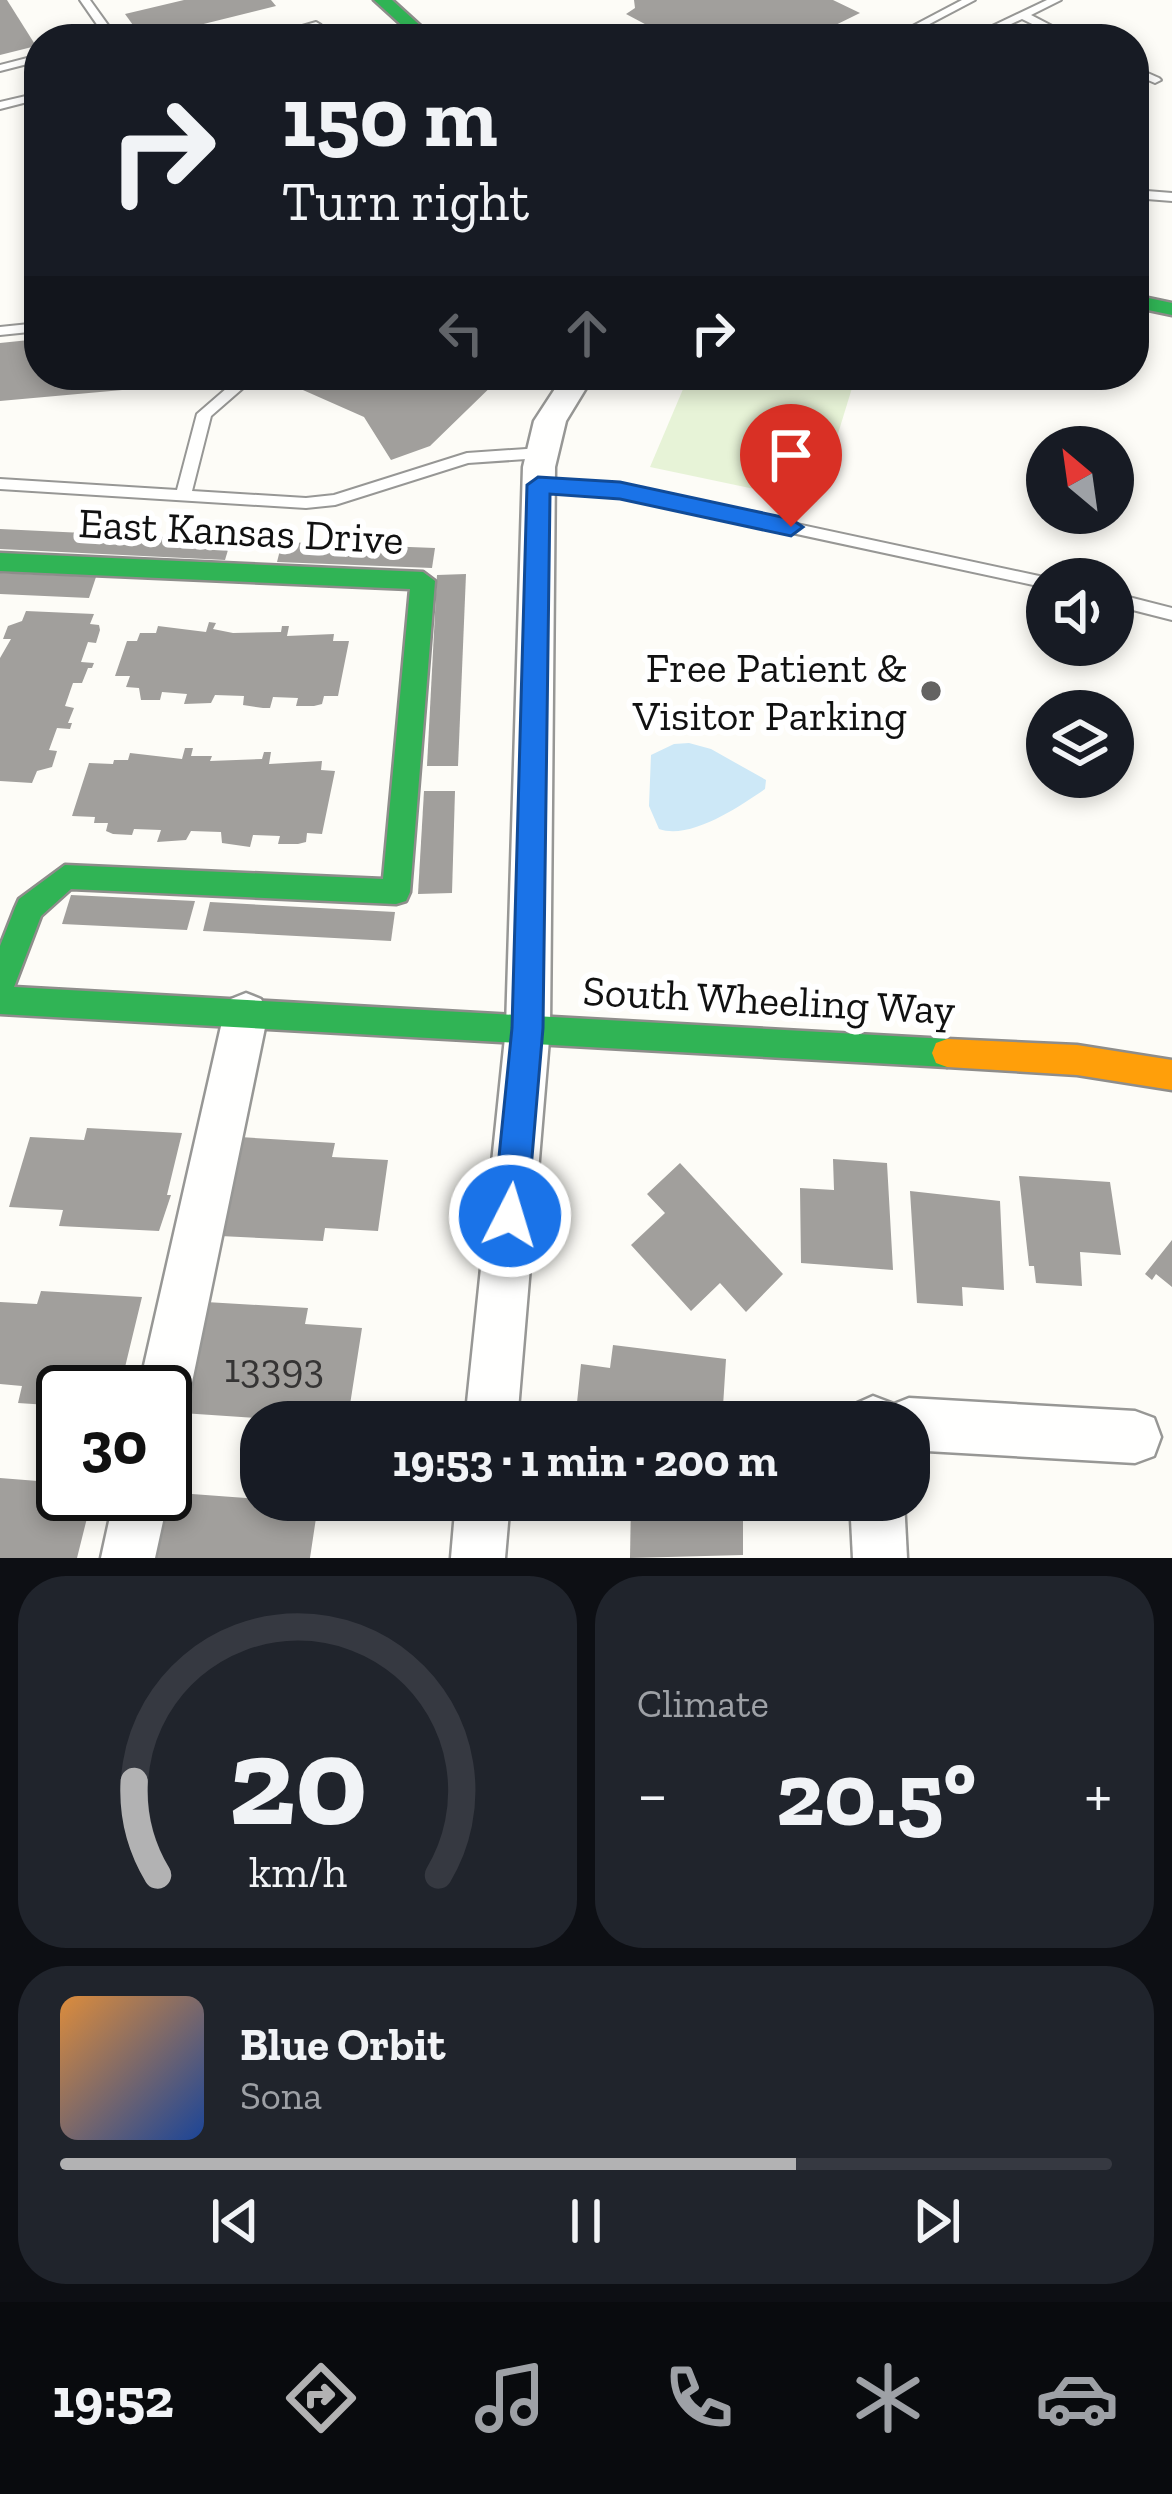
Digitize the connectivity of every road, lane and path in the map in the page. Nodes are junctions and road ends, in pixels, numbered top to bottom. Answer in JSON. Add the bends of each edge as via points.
{"nodes":[{"id":1,"x":970,"y":0,"type":"edge"},
{"id":2,"x":1056,"y":0,"type":"edge"},
{"id":3,"x":1022,"y":15,"type":"junction"},
{"id":4,"x":923,"y":24,"type":"edge"},
{"id":5,"x":1002,"y":24,"type":"edge"},
{"id":6,"x":1041,"y":24,"type":"edge"},
{"id":7,"x":1149,"y":77,"type":"edge"},
{"id":8,"x":1155,"y":80,"type":"dead end"},
{"id":9,"x":232,"y":390,"type":"edge"},
{"id":10,"x":570,"y":390,"type":"edge"},
{"id":11,"x":540,"y":469,"type":"junction"},
{"id":12,"x":0,"y":484,"type":"edge"},
{"id":13,"x":183,"y":495,"type":"junction"},
{"id":14,"x":0,"y":562,"type":"edge"},
{"id":15,"x":1026,"y":577,"type":"edge"},
{"id":16,"x":1134,"y":604,"type":"edge"},
{"id":17,"x":1172,"y":614,"type":"edge"},
{"id":18,"x":0,"y":984,"type":"edge"},
{"id":19,"x":0,"y":1000,"type":"edge"},
{"id":20,"x":245,"y":1013,"type":"junction"},
{"id":21,"x":528,"y":1028,"type":"junction"},
{"id":22,"x":1172,"y":1075,"type":"edge"},
{"id":23,"x":170,"y":1365,"type":"edge"},
{"id":24,"x":492,"y":1401,"type":"edge"},
{"id":25,"x":930,"y":1425,"type":"edge"},
{"id":26,"x":1135,"y":1437,"type":"dead end"},
{"id":27,"x":136,"y":1521,"type":"edge"},
{"id":28,"x":481,"y":1521,"type":"edge"},
{"id":29,"x":878,"y":1521,"type":"edge"},
{"id":30,"x":128,"y":1558,"type":"edge"},
{"id":31,"x":478,"y":1558,"type":"edge"},
{"id":32,"x":880,"y":1558,"type":"edge"}],
"edges":[{"from":1,"to":4,"type":"lane"},
{"from":2,"to":3,"type":"lane"},
{"from":3,"to":5,"type":"lane"},
{"from":3,"to":6,"type":"lane"},
{"from":7,"to":8,"type":"lane"},
{"from":9,"to":13,"type":"lane","via":[[204,414]]},
{"from":10,"to":11,"type":"street","via":[[550,421]]},
{"from":11,"to":13,"type":"lane","via":[[467,458],[319,502]]},
{"from":11,"to":15,"type":"lane"},
{"from":11,"to":21,"type":"street"},
{"from":12,"to":13,"type":"lane"},
{"from":14,"to":18,"type":"street","name":"East Kansas Drive","via":[[423,581],[396,892],[65,877],[32,900]]},
{"from":16,"to":17,"type":"lane"},
{"from":19,"to":20,"type":"street","name":"South Wheeling Way"},
{"from":20,"to":21,"type":"street","name":"South Wheeling Way"},
{"from":20,"to":23,"type":"street"},
{"from":21,"to":22,"type":"street","name":"South Wheeling Way","via":[[1077,1060]]},
{"from":21,"to":24,"type":"street"},
{"from":25,"to":26,"type":"street"},
{"from":27,"to":30,"type":"street"},
{"from":28,"to":31,"type":"street"},
{"from":29,"to":32,"type":"street"}]}
